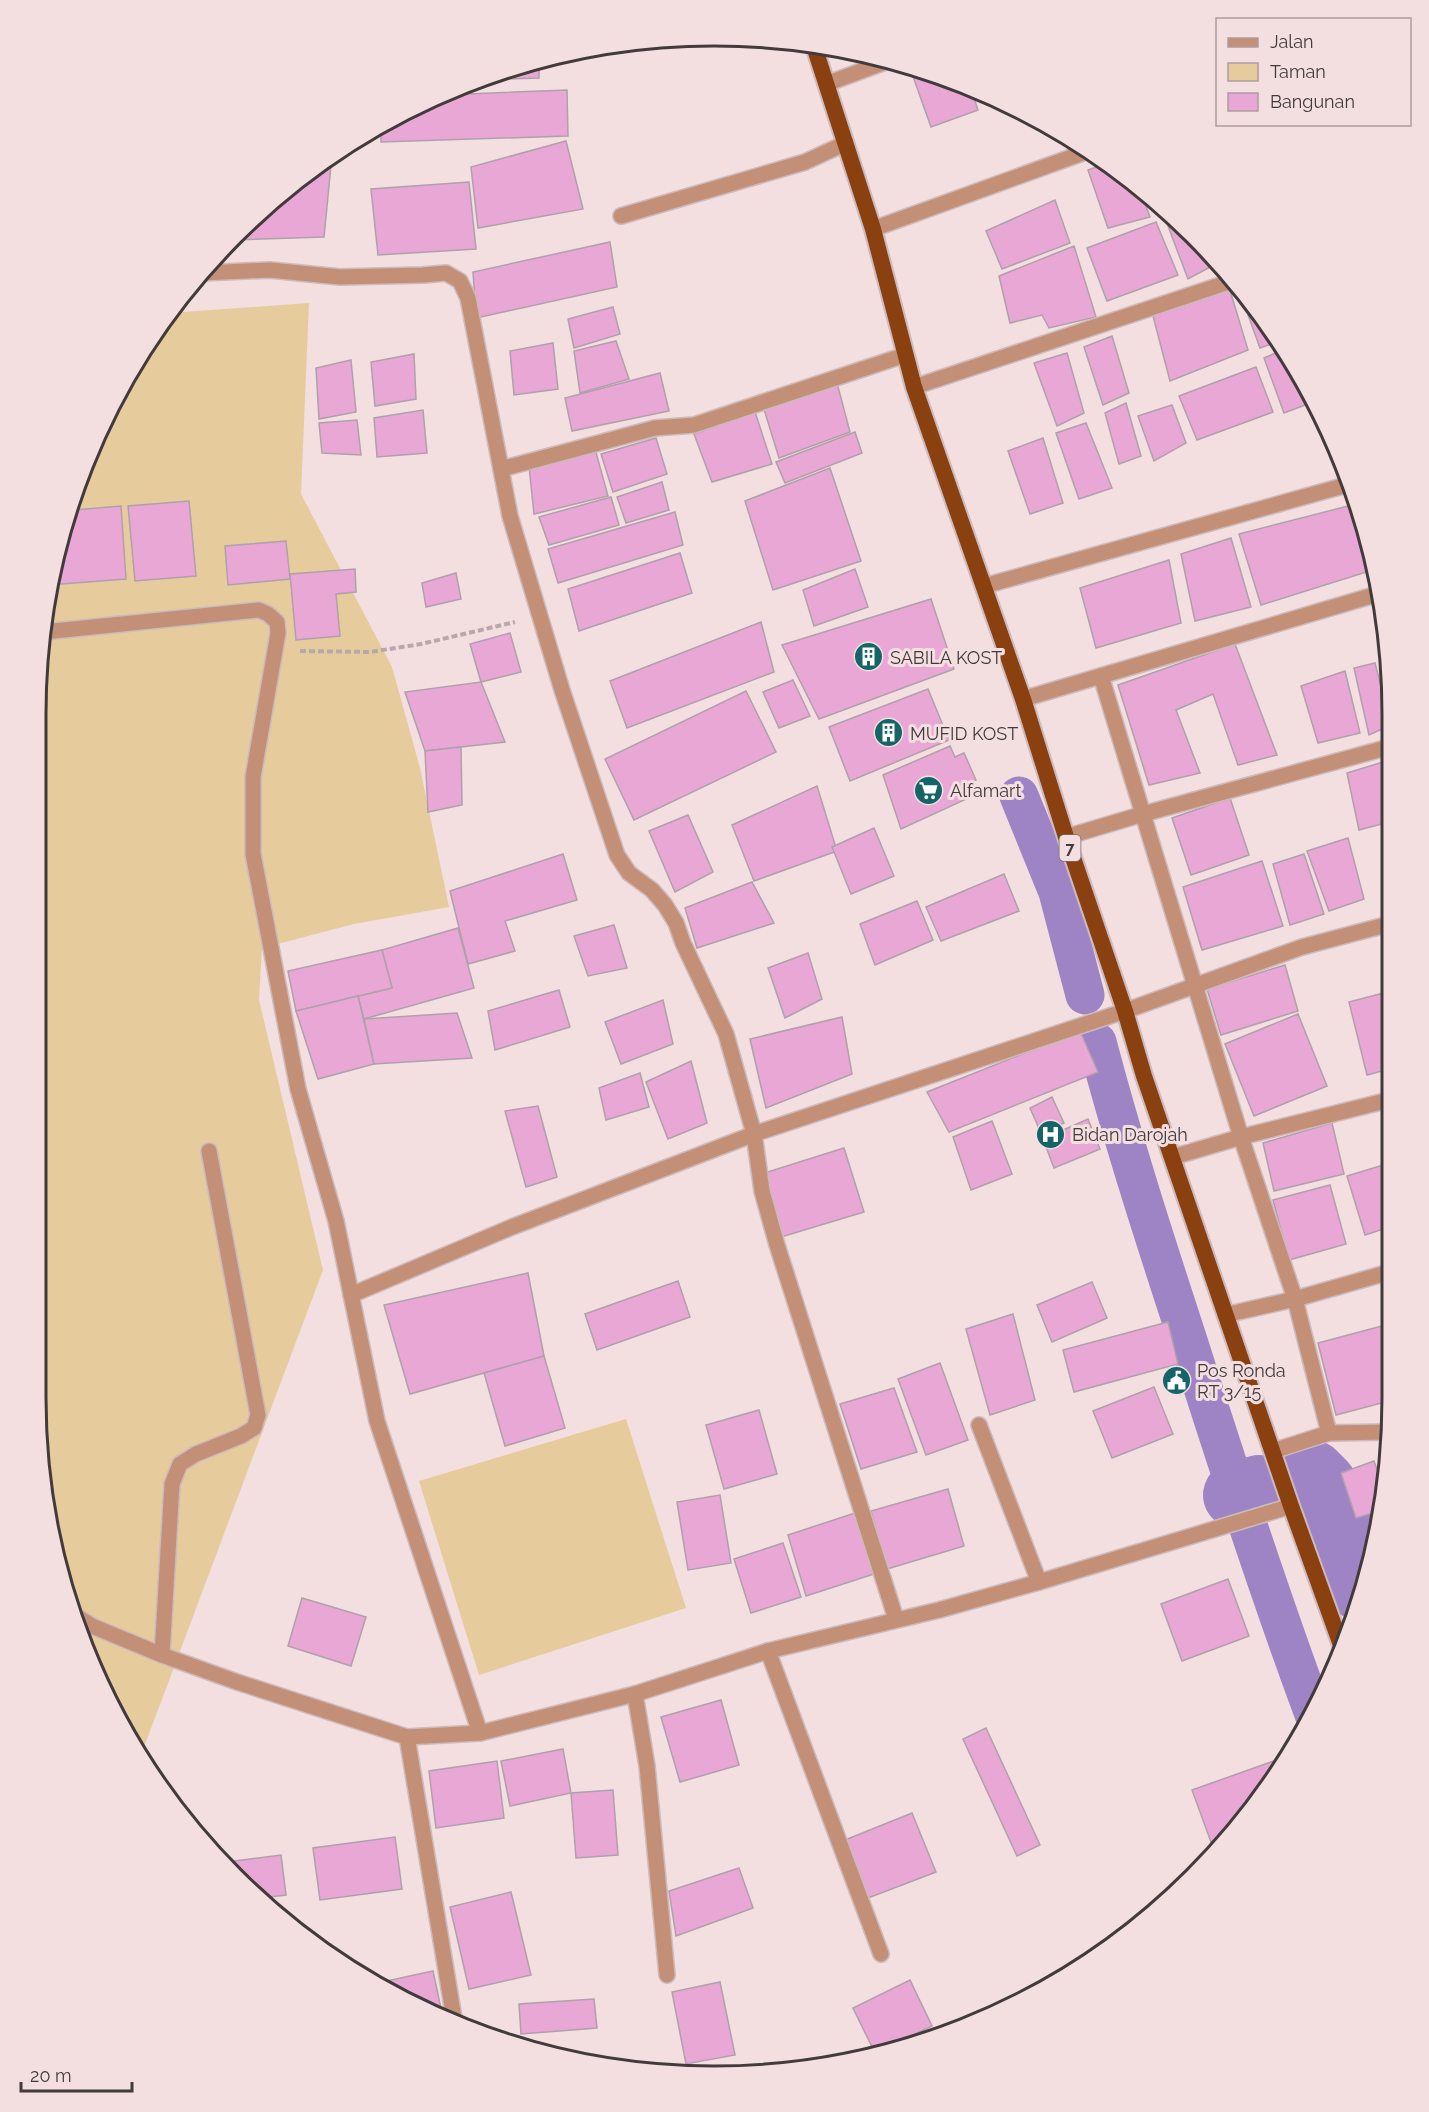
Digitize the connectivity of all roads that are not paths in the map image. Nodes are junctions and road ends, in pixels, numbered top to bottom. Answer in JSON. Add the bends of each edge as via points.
{"nodes":[{"id":1,"x":817,"y":54,"type":"edge"},
{"id":2,"x":876,"y":66,"type":"edge"},
{"id":3,"x":826,"y":84,"type":"junction"},
{"id":4,"x":846,"y":143,"type":"junction"},
{"id":5,"x":1079,"y":154,"type":"edge"},
{"id":6,"x":621,"y":216,"type":"dead end"},
{"id":7,"x":873,"y":228,"type":"junction"},
{"id":8,"x":213,"y":272,"type":"edge"},
{"id":9,"x":1225,"y":283,"type":"edge"},
{"id":10,"x":905,"y":355,"type":"junction"},
{"id":11,"x":914,"y":387,"type":"junction"},
{"id":12,"x":501,"y":469,"type":"junction"},
{"id":13,"x":1342,"y":486,"type":"edge"},
{"id":14,"x":984,"y":586,"type":"junction"},
{"id":15,"x":1372,"y":596,"type":"edge"},
{"id":16,"x":52,"y":631,"type":"edge"},
{"id":17,"x":1101,"y":676,"type":"junction"},
{"id":18,"x":1023,"y":699,"type":"junction"},
{"id":19,"x":1382,"y":749,"type":"edge"},
{"id":20,"x":1143,"y":814,"type":"junction"},
{"id":21,"x":1066,"y":837,"type":"junction"},
{"id":22,"x":1382,"y":926,"type":"edge"},
{"id":23,"x":1195,"y":984,"type":"junction"},
{"id":24,"x":1125,"y":1011,"type":"junction"},
{"id":25,"x":1382,"y":1102,"type":"edge"},
{"id":26,"x":754,"y":1134,"type":"junction"},
{"id":27,"x":1240,"y":1137,"type":"junction"},
{"id":28,"x":209,"y":1151,"type":"dead end"},
{"id":29,"x":1173,"y":1157,"type":"junction"},
{"id":30,"x":1382,"y":1274,"type":"edge"},
{"id":31,"x":351,"y":1295,"type":"junction"},
{"id":32,"x":1294,"y":1299,"type":"junction"},
{"id":33,"x":1225,"y":1315,"type":"junction"},
{"id":34,"x":979,"y":1425,"type":"dead end"},
{"id":35,"x":1381,"y":1432,"type":"edge"},
{"id":36,"x":1329,"y":1433,"type":"junction"},
{"id":37,"x":1273,"y":1451,"type":"junction"},
{"id":38,"x":1291,"y":1506,"type":"junction"},
{"id":39,"x":1039,"y":1582,"type":"junction"},
{"id":40,"x":896,"y":1619,"type":"junction"},
{"id":41,"x":86,"y":1622,"type":"edge"},
{"id":42,"x":1338,"y":1637,"type":"edge"},
{"id":43,"x":768,"y":1651,"type":"junction"},
{"id":44,"x":162,"y":1655,"type":"junction"},
{"id":45,"x":636,"y":1694,"type":"junction"},
{"id":46,"x":480,"y":1733,"type":"junction"},
{"id":47,"x":407,"y":1737,"type":"junction"},
{"id":48,"x":881,"y":1954,"type":"dead end"},
{"id":49,"x":667,"y":1975,"type":"dead end"},
{"id":50,"x":453,"y":2012,"type":"edge"}],
"edges":[{"from":1,"to":3,"type":"highway","number":"7"},
{"from":2,"to":3,"type":"street"},
{"from":3,"to":4,"type":"highway","number":"7"},
{"from":4,"to":6,"type":"street","via":[[805,162]]},
{"from":4,"to":7,"type":"highway","number":"7"},
{"from":5,"to":7,"type":"street"},
{"from":7,"to":10,"type":"highway","number":"7"},
{"from":8,"to":12,"type":"street","via":[[270,270],[340,276],[446,273],[460,281],[468,298]]},
{"from":9,"to":11,"type":"street"},
{"from":10,"to":11,"type":"highway","number":"7"},
{"from":10,"to":12,"type":"street","via":[[694,425],[654,428]]},
{"from":11,"to":14,"type":"highway","number":"7"},
{"from":12,"to":26,"type":"street","via":[[510,516],[539,616],[617,855],[629,873],[652,890],[676,923],[726,1034]]},
{"from":13,"to":14,"type":"street"},
{"from":14,"to":18,"type":"highway","number":"7"},
{"from":15,"to":17,"type":"street"},
{"from":16,"to":31,"type":"street","via":[[259,610],[277,622],[253,777],[253,854],[298,1089],[336,1221]]},
{"from":17,"to":18,"type":"street"},
{"from":17,"to":20,"type":"street"},
{"from":18,"to":21,"type":"highway","number":"7"},
{"from":19,"to":20,"type":"street"},
{"from":20,"to":21,"type":"street"},
{"from":20,"to":23,"type":"street"},
{"from":21,"to":24,"type":"highway","number":"7"},
{"from":22,"to":23,"type":"street","via":[[1302,947]]},
{"from":23,"to":24,"type":"street"},
{"from":23,"to":27,"type":"street"},
{"from":24,"to":26,"type":"street"},
{"from":24,"to":29,"type":"highway","number":"7","via":[[1143,1076]]},
{"from":25,"to":27,"type":"street"},
{"from":26,"to":31,"type":"street","via":[[512,1227]]},
{"from":26,"to":40,"type":"street","via":[[762,1191],[777,1245]]},
{"from":27,"to":29,"type":"street"},
{"from":27,"to":32,"type":"street"},
{"from":28,"to":44,"type":"street","via":[[258,1415],[254,1428],[242,1436],[180,1464],[172,1484]]},
{"from":29,"to":33,"type":"highway","number":"7"},
{"from":30,"to":32,"type":"street"},
{"from":31,"to":46,"type":"street","via":[[377,1421]]},
{"from":32,"to":33,"type":"street"},
{"from":32,"to":36,"type":"street"},
{"from":33,"to":37,"type":"highway","number":"7"},
{"from":34,"to":39,"type":"street"},
{"from":35,"to":36,"type":"street"},
{"from":36,"to":37,"type":"street"},
{"from":37,"to":38,"type":"highway","number":"7"},
{"from":38,"to":39,"type":"street"},
{"from":38,"to":42,"type":"highway","number":"7"},
{"from":39,"to":40,"type":"street"},
{"from":40,"to":43,"type":"street"},
{"from":41,"to":44,"type":"street"},
{"from":43,"to":45,"type":"street"},
{"from":43,"to":48,"type":"street"},
{"from":44,"to":47,"type":"street"},
{"from":45,"to":46,"type":"street"},
{"from":45,"to":49,"type":"street","via":[[647,1766]]},
{"from":46,"to":47,"type":"street"},
{"from":47,"to":50,"type":"street"}]}
